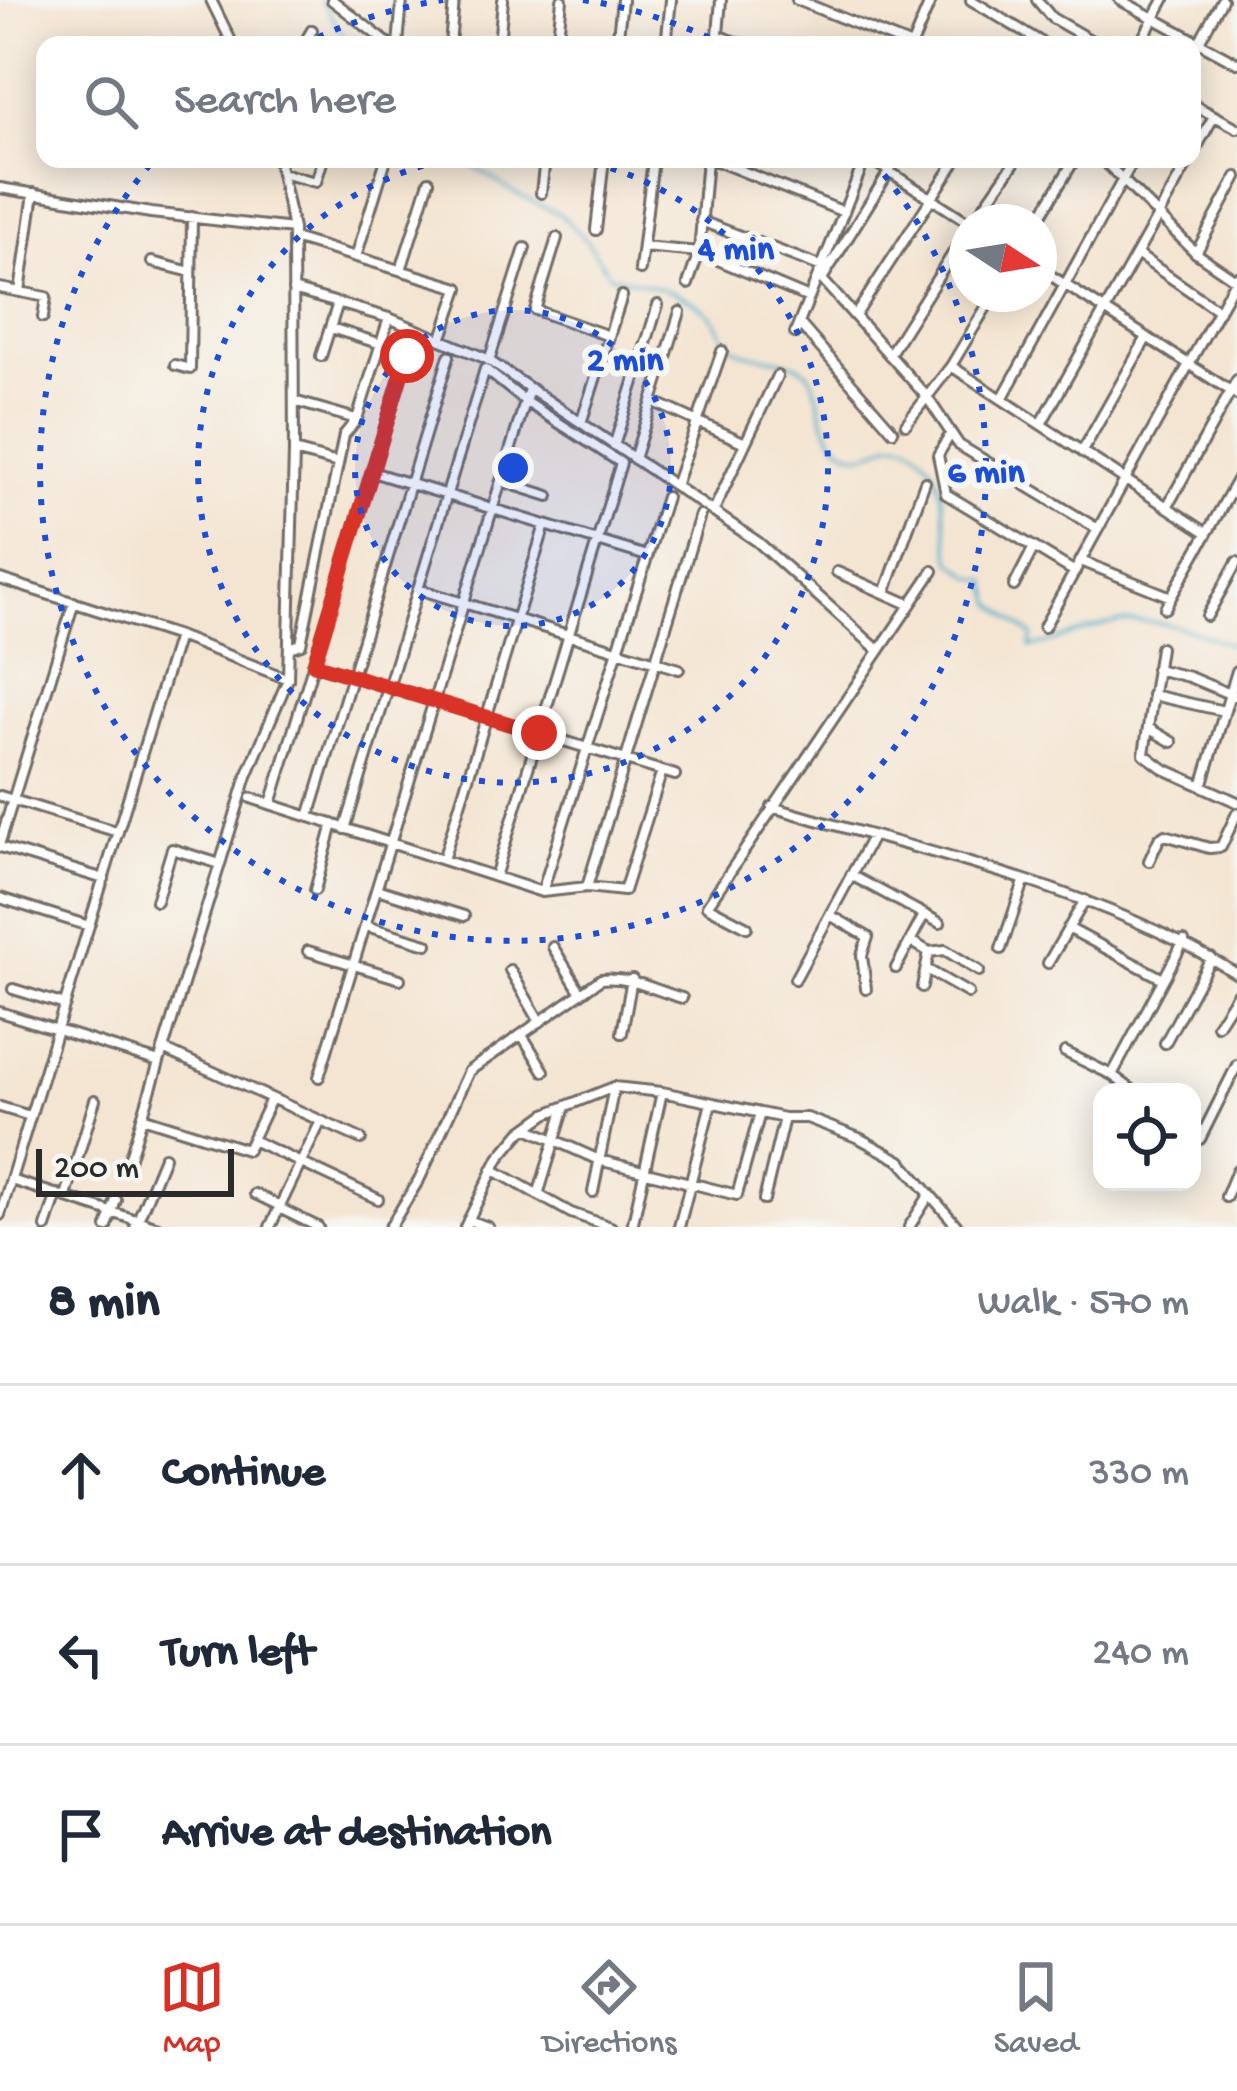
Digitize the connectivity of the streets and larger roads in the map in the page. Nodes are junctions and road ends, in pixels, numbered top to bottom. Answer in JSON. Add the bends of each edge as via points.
{"nodes":[{"id":1,"x":212,"y":0,"type":"edge"},
{"id":2,"x":332,"y":0,"type":"edge"},
{"id":3,"x":402,"y":0,"type":"edge"},
{"id":4,"x":454,"y":0,"type":"edge"},
{"id":5,"x":503,"y":0,"type":"edge"},
{"id":6,"x":562,"y":0,"type":"edge"},
{"id":7,"x":622,"y":0,"type":"edge"},
{"id":8,"x":671,"y":0,"type":"edge"},
{"id":9,"x":721,"y":0,"type":"edge"},
{"id":10,"x":797,"y":0,"type":"edge"},
{"id":11,"x":931,"y":0,"type":"edge"},
{"id":12,"x":971,"y":0,"type":"edge"},
{"id":13,"x":1037,"y":0,"type":"edge"},
{"id":14,"x":1120,"y":0,"type":"edge"},
{"id":15,"x":1140,"y":0,"type":"edge"},
{"id":16,"x":1164,"y":0,"type":"edge"},
{"id":17,"x":1222,"y":0,"type":"edge"},
{"id":18,"x":1150,"y":16,"type":"junction"},
{"id":19,"x":312,"y":30,"type":"dead end"},
{"id":20,"x":229,"y":36,"type":"edge"},
{"id":21,"x":308,"y":36,"type":"edge"},
{"id":22,"x":382,"y":36,"type":"edge"},
{"id":23,"x":396,"y":36,"type":"edge"},
{"id":24,"x":451,"y":36,"type":"edge"},
{"id":25,"x":500,"y":36,"type":"edge"},
{"id":26,"x":558,"y":36,"type":"edge"},
{"id":27,"x":618,"y":36,"type":"edge"},
{"id":28,"x":667,"y":36,"type":"edge"},
{"id":29,"x":717,"y":36,"type":"edge"},
{"id":30,"x":887,"y":36,"type":"edge"},
{"id":31,"x":914,"y":36,"type":"edge"},
{"id":32,"x":1031,"y":36,"type":"edge"},
{"id":33,"x":1083,"y":36,"type":"edge"},
{"id":34,"x":1142,"y":36,"type":"edge"},
{"id":35,"x":1187,"y":36,"type":"edge"},
{"id":36,"x":1201,"y":37,"type":"edge"},
{"id":37,"x":1201,"y":44,"type":"edge"},
{"id":38,"x":1237,"y":63,"type":"edge"},
{"id":39,"x":1201,"y":109,"type":"edge"},
{"id":40,"x":1214,"y":116,"type":"junction"},
{"id":41,"x":1237,"y":128,"type":"edge"},
{"id":42,"x":1201,"y":140,"type":"edge"},
{"id":43,"x":280,"y":168,"type":"edge"},
{"id":44,"x":320,"y":168,"type":"edge"},
{"id":45,"x":383,"y":168,"type":"edge"},
{"id":46,"x":544,"y":168,"type":"edge"},
{"id":47,"x":603,"y":168,"type":"edge"},
{"id":48,"x":652,"y":168,"type":"edge"},
{"id":49,"x":709,"y":168,"type":"edge"},
{"id":50,"x":733,"y":168,"type":"edge"},
{"id":51,"x":864,"y":168,"type":"edge"},
{"id":52,"x":884,"y":168,"type":"edge"},
{"id":53,"x":891,"y":168,"type":"edge"},
{"id":54,"x":951,"y":168,"type":"edge"},
{"id":55,"x":1010,"y":168,"type":"edge"},
{"id":56,"x":1070,"y":168,"type":"edge"},
{"id":57,"x":1111,"y":168,"type":"edge"},
{"id":58,"x":1129,"y":168,"type":"edge"},
{"id":59,"x":1185,"y":168,"type":"edge"},
{"id":60,"x":889,"y":171,"type":"junction"},
{"id":61,"x":281,"y":173,"type":"junction"},
{"id":62,"x":1237,"y":177,"type":"edge"},
{"id":63,"x":1123,"y":180,"type":"junction"},
{"id":64,"x":429,"y":181,"type":"dead end"},
{"id":65,"x":0,"y":188,"type":"edge"},
{"id":66,"x":34,"y":193,"type":"junction"},
{"id":67,"x":541,"y":193,"type":"dead end"},
{"id":68,"x":932,"y":199,"type":"junction"},
{"id":69,"x":984,"y":204,"type":"edge"},
{"id":70,"x":1048,"y":204,"type":"edge"},
{"id":71,"x":949,"y":211,"type":"edge"},
{"id":72,"x":844,"y":212,"type":"junction"},
{"id":73,"x":1159,"y":216,"type":"junction"},
{"id":74,"x":192,"y":217,"type":"junction"},
{"id":75,"x":701,"y":221,"type":"junction"},
{"id":76,"x":596,"y":230,"type":"dead end"},
{"id":77,"x":293,"y":233,"type":"junction"},
{"id":78,"x":557,"y":238,"type":"dead end"},
{"id":79,"x":643,"y":247,"type":"junction"},
{"id":80,"x":525,"y":248,"type":"dead end"},
{"id":81,"x":699,"y":252,"type":"junction"},
{"id":82,"x":1196,"y":253,"type":"junction"},
{"id":83,"x":1138,"y":255,"type":"junction"},
{"id":84,"x":356,"y":256,"type":"junction"},
{"id":85,"x":949,"y":258,"type":"edge"},
{"id":86,"x":152,"y":262,"type":"dead end"},
{"id":87,"x":401,"y":270,"type":"junction"},
{"id":88,"x":640,"y":270,"type":"dead end"},
{"id":89,"x":191,"y":272,"type":"junction"},
{"id":90,"x":821,"y":274,"type":"junction"},
{"id":91,"x":1057,"y":279,"type":"edge"},
{"id":92,"x":1236,"y":280,"type":"edge"},
{"id":93,"x":688,"y":284,"type":"dead end"},
{"id":94,"x":1066,"y":285,"type":"junction"},
{"id":95,"x":0,"y":288,"type":"edge"},
{"id":96,"x":293,"y":290,"type":"junction"},
{"id":97,"x":20,"y":292,"type":"junction"},
{"id":98,"x":622,"y":296,"type":"dead end"},
{"id":99,"x":809,"y":298,"type":"junction"},
{"id":100,"x":338,"y":303,"type":"junction"},
{"id":101,"x":658,"y":305,"type":"dead end"},
{"id":102,"x":1219,"y":310,"type":"junction"},
{"id":103,"x":1106,"y":311,"type":"junction"},
{"id":104,"x":983,"y":312,"type":"edge"},
{"id":105,"x":680,"y":313,"type":"dead end"},
{"id":106,"x":855,"y":316,"type":"junction"},
{"id":107,"x":43,"y":317,"type":"dead end"},
{"id":108,"x":389,"y":317,"type":"junction"},
{"id":109,"x":799,"y":323,"type":"junction"},
{"id":110,"x":330,"y":328,"type":"junction"},
{"id":111,"x":794,"y":333,"type":"dead end"},
{"id":112,"x":609,"y":336,"type":"junction"},
{"id":113,"x":1147,"y":337,"type":"junction"},
{"id":114,"x":441,"y":340,"type":"junction"},
{"id":115,"x":381,"y":344,"type":"junction"},
{"id":116,"x":722,"y":351,"type":"dead end"},
{"id":117,"x":889,"y":355,"type":"junction"},
{"id":118,"x":321,"y":356,"type":"dead end"},
{"id":119,"x":407,"y":356,"type":"dead end"},
{"id":120,"x":449,"y":356,"type":"dead end"},
{"id":121,"x":489,"y":361,"type":"junction"},
{"id":122,"x":1189,"y":364,"type":"junction"},
{"id":123,"x":175,"y":365,"type":"dead end"},
{"id":124,"x":951,"y":366,"type":"junction"},
{"id":125,"x":777,"y":376,"type":"dead end"},
{"id":126,"x":1237,"y":380,"type":"edge"},
{"id":127,"x":529,"y":388,"type":"junction"},
{"id":128,"x":1234,"y":393,"type":"edge"},
{"id":129,"x":927,"y":397,"type":"junction"},
{"id":130,"x":1002,"y":399,"type":"junction"},
{"id":131,"x":294,"y":401,"type":"junction"},
{"id":132,"x":525,"y":401,"type":"junction"},
{"id":133,"x":652,"y":401,"type":"junction"},
{"id":134,"x":357,"y":419,"type":"junction"},
{"id":135,"x":697,"y":422,"type":"junction"},
{"id":136,"x":581,"y":424,"type":"junction"},
{"id":137,"x":906,"y":424,"type":"dead end"},
{"id":138,"x":1041,"y":425,"type":"junction"},
{"id":139,"x":893,"y":431,"type":"dead end"},
{"id":140,"x":951,"y":433,"type":"junction"},
{"id":141,"x":745,"y":443,"type":"junction"},
{"id":142,"x":614,"y":446,"type":"junction"},
{"id":143,"x":294,"y":452,"type":"junction"},
{"id":144,"x":1082,"y":452,"type":"junction"},
{"id":145,"x":634,"y":459,"type":"junction"},
{"id":146,"x":338,"y":464,"type":"junction"},
{"id":147,"x":372,"y":472,"type":"junction"},
{"id":148,"x":1126,"y":480,"type":"junction"},
{"id":149,"x":1237,"y":480,"type":"edge"},
{"id":150,"x":501,"y":481,"type":"junction"},
{"id":151,"x":925,"y":482,"type":"dead end"},
{"id":152,"x":410,"y":483,"type":"junction"},
{"id":153,"x":674,"y":486,"type":"junction"},
{"id":154,"x":447,"y":494,"type":"junction"},
{"id":155,"x":549,"y":496,"type":"dead end"},
{"id":156,"x":666,"y":497,"type":"dead end"},
{"id":157,"x":1167,"y":507,"type":"junction"},
{"id":158,"x":492,"y":508,"type":"junction"},
{"id":159,"x":713,"y":512,"type":"junction"},
{"id":160,"x":700,"y":515,"type":"dead end"},
{"id":161,"x":545,"y":525,"type":"junction"},
{"id":162,"x":1098,"y":530,"type":"junction"},
{"id":163,"x":1207,"y":533,"type":"junction"},
{"id":164,"x":597,"y":540,"type":"junction"},
{"id":165,"x":1034,"y":547,"type":"junction"},
{"id":166,"x":647,"y":556,"type":"junction"},
{"id":167,"x":1081,"y":561,"type":"junction"},
{"id":168,"x":1237,"y":562,"type":"edge"},
{"id":169,"x":933,"y":571,"type":"dead end"},
{"id":170,"x":837,"y":572,"type":"dead end"},
{"id":171,"x":1075,"y":572,"type":"junction"},
{"id":172,"x":0,"y":579,"type":"edge"},
{"id":173,"x":1014,"y":586,"type":"dead end"},
{"id":174,"x":418,"y":589,"type":"junction"},
{"id":175,"x":886,"y":593,"type":"junction"},
{"id":176,"x":1171,"y":597,"type":"junction"},
{"id":177,"x":74,"y":602,"type":"junction"},
{"id":178,"x":464,"y":603,"type":"junction"},
{"id":179,"x":909,"y":604,"type":"junction"},
{"id":180,"x":1165,"y":608,"type":"dead end"},
{"id":181,"x":1207,"y":616,"type":"dead end"},
{"id":182,"x":517,"y":619,"type":"junction"},
{"id":183,"x":1044,"y":627,"type":"dead end"},
{"id":184,"x":568,"y":635,"type":"junction"},
{"id":185,"x":178,"y":636,"type":"junction"},
{"id":186,"x":292,"y":647,"type":"junction"},
{"id":187,"x":1160,"y":648,"type":"dead end"},
{"id":188,"x":877,"y":649,"type":"junction"},
{"id":189,"x":618,"y":650,"type":"junction"},
{"id":190,"x":656,"y":662,"type":"junction"},
{"id":191,"x":314,"y":664,"type":"junction"},
{"id":192,"x":679,"y":668,"type":"dead end"},
{"id":193,"x":1156,"y":669,"type":"junction"},
{"id":194,"x":1237,"y":671,"type":"edge"},
{"id":195,"x":352,"y":676,"type":"junction"},
{"id":196,"x":288,"y":679,"type":"junction"},
{"id":197,"x":388,"y":687,"type":"junction"},
{"id":198,"x":1153,"y":695,"type":"junction"},
{"id":199,"x":1232,"y":695,"type":"edge"},
{"id":200,"x":434,"y":701,"type":"junction"},
{"id":201,"x":1224,"y":711,"type":"junction"},
{"id":202,"x":487,"y":717,"type":"junction"},
{"id":203,"x":1148,"y":728,"type":"junction"},
{"id":204,"x":539,"y":733,"type":"junction"},
{"id":205,"x":1172,"y":742,"type":"dead end"},
{"id":206,"x":587,"y":748,"type":"junction"},
{"id":207,"x":626,"y":760,"type":"junction"},
{"id":208,"x":662,"y":771,"type":"junction"},
{"id":209,"x":675,"y":775,"type":"dead end"},
{"id":210,"x":1202,"y":786,"type":"junction"},
{"id":211,"x":0,"y":796,"type":"edge"},
{"id":212,"x":251,"y":798,"type":"dead end"},
{"id":213,"x":13,"y":800,"type":"junction"},
{"id":214,"x":1237,"y":802,"type":"edge"},
{"id":215,"x":271,"y":805,"type":"junction"},
{"id":216,"x":772,"y":807,"type":"junction"},
{"id":217,"x":1237,"y":813,"type":"edge"},
{"id":218,"x":309,"y":817,"type":"junction"},
{"id":219,"x":333,"y":824,"type":"junction"},
{"id":220,"x":345,"y":829,"type":"junction"},
{"id":221,"x":118,"y":832,"type":"junction"},
{"id":222,"x":872,"y":837,"type":"junction"},
{"id":223,"x":391,"y":843,"type":"junction"},
{"id":224,"x":0,"y":845,"type":"edge"},
{"id":225,"x":443,"y":860,"type":"junction"},
{"id":226,"x":1149,"y":861,"type":"dead end"},
{"id":227,"x":220,"y":864,"type":"junction"},
{"id":228,"x":851,"y":875,"type":"junction"},
{"id":229,"x":495,"y":877,"type":"junction"},
{"id":230,"x":104,"y":879,"type":"junction"},
{"id":231,"x":1024,"y":882,"type":"junction"},
{"id":232,"x":587,"y":887,"type":"junction"},
{"id":233,"x":377,"y":889,"type":"junction"},
{"id":234,"x":315,"y":890,"type":"dead end"},
{"id":235,"x":542,"y":892,"type":"junction"},
{"id":236,"x":0,"y":898,"type":"edge"},
{"id":237,"x":1085,"y":900,"type":"junction"},
{"id":238,"x":156,"y":901,"type":"dead end"},
{"id":239,"x":830,"y":915,"type":"junction"},
{"id":240,"x":924,"y":915,"type":"junction"},
{"id":241,"x":464,"y":916,"type":"dead end"},
{"id":242,"x":940,"y":923,"type":"dead end"},
{"id":243,"x":89,"y":926,"type":"junction"},
{"id":244,"x":365,"y":926,"type":"junction"},
{"id":245,"x":747,"y":928,"type":"dead end"},
{"id":246,"x":1068,"y":928,"type":"junction"},
{"id":247,"x":910,"y":941,"type":"junction"},
{"id":248,"x":1184,"y":941,"type":"junction"},
{"id":249,"x":427,"y":944,"type":"dead end"},
{"id":250,"x":554,"y":947,"type":"dead end"},
{"id":251,"x":1001,"y":949,"type":"dead end"},
{"id":252,"x":308,"y":951,"type":"dead end"},
{"id":253,"x":929,"y":952,"type":"junction"},
{"id":254,"x":1211,"y":958,"type":"junction"},
{"id":255,"x":1048,"y":962,"type":"dead end"},
{"id":256,"x":354,"y":965,"type":"junction"},
{"id":257,"x":896,"y":968,"type":"dead end"},
{"id":258,"x":926,"y":969,"type":"junction"},
{"id":259,"x":510,"y":970,"type":"dead end"},
{"id":260,"x":979,"y":971,"type":"dead end"},
{"id":261,"x":1237,"y":974,"type":"edge"},
{"id":262,"x":400,"y":979,"type":"dead end"},
{"id":263,"x":632,"y":979,"type":"junction"},
{"id":264,"x":795,"y":979,"type":"dead end"},
{"id":265,"x":1163,"y":979,"type":"junction"},
{"id":266,"x":922,"y":986,"type":"dead end"},
{"id":267,"x":14,"y":989,"type":"dead end"},
{"id":268,"x":866,"y":989,"type":"dead end"},
{"id":269,"x":581,"y":993,"type":"junction"},
{"id":270,"x":968,"y":993,"type":"dead end"},
{"id":271,"x":1237,"y":994,"type":"edge"},
{"id":272,"x":682,"y":998,"type":"dead end"},
{"id":273,"x":65,"y":1005,"type":"junction"},
{"id":274,"x":0,"y":1012,"type":"edge"},
{"id":275,"x":540,"y":1022,"type":"junction"},
{"id":276,"x":1217,"y":1025,"type":"dead end"},
{"id":277,"x":57,"y":1030,"type":"junction"},
{"id":278,"x":622,"y":1034,"type":"dead end"},
{"id":279,"x":522,"y":1035,"type":"junction"},
{"id":280,"x":1165,"y":1043,"type":"dead end"},
{"id":281,"x":164,"y":1049,"type":"junction"},
{"id":282,"x":1065,"y":1052,"type":"dead end"},
{"id":283,"x":159,"y":1062,"type":"junction"},
{"id":284,"x":1237,"y":1065,"type":"edge"},
{"id":285,"x":544,"y":1071,"type":"dead end"},
{"id":286,"x":1112,"y":1075,"type":"junction"},
{"id":287,"x":320,"y":1077,"type":"dead end"},
{"id":288,"x":1123,"y":1083,"type":"edge"},
{"id":289,"x":614,"y":1087,"type":"junction"},
{"id":290,"x":662,"y":1092,"type":"junction"},
{"id":291,"x":272,"y":1098,"type":"junction"},
{"id":292,"x":95,"y":1100,"type":"dead end"},
{"id":293,"x":711,"y":1103,"type":"junction"},
{"id":294,"x":0,"y":1107,"type":"edge"},
{"id":295,"x":564,"y":1109,"type":"junction"},
{"id":296,"x":760,"y":1113,"type":"junction"},
{"id":297,"x":30,"y":1116,"type":"junction"},
{"id":298,"x":142,"y":1117,"type":"junction"},
{"id":299,"x":784,"y":1118,"type":"junction"},
{"id":300,"x":321,"y":1121,"type":"junction"},
{"id":301,"x":526,"y":1128,"type":"junction"},
{"id":302,"x":1201,"y":1137,"type":"edge"},
{"id":303,"x":362,"y":1139,"type":"dead end"},
{"id":304,"x":252,"y":1140,"type":"junction"},
{"id":305,"x":554,"y":1140,"type":"junction"},
{"id":306,"x":164,"y":1157,"type":"dead end"},
{"id":307,"x":599,"y":1160,"type":"junction"},
{"id":308,"x":301,"y":1163,"type":"junction"},
{"id":309,"x":492,"y":1169,"type":"junction"},
{"id":310,"x":126,"y":1170,"type":"dead end"},
{"id":311,"x":1237,"y":1170,"type":"edge"},
{"id":312,"x":646,"y":1172,"type":"junction"},
{"id":313,"x":11,"y":1180,"type":"junction"},
{"id":314,"x":690,"y":1184,"type":"junction"},
{"id":315,"x":593,"y":1192,"type":"dead end"},
{"id":316,"x":255,"y":1194,"type":"dead end"},
{"id":317,"x":930,"y":1194,"type":"junction"},
{"id":318,"x":61,"y":1195,"type":"junction"},
{"id":319,"x":538,"y":1195,"type":"junction"},
{"id":320,"x":1226,"y":1197,"type":"dead end"},
{"id":321,"x":378,"y":1199,"type":"dead end"},
{"id":322,"x":764,"y":1200,"type":"dead end"},
{"id":323,"x":114,"y":1205,"type":"junction"},
{"id":324,"x":280,"y":1207,"type":"junction"},
{"id":325,"x":0,"y":1215,"type":"edge"},
{"id":326,"x":137,"y":1222,"type":"edge"},
{"id":327,"x":466,"y":1223,"type":"edge"},
{"id":328,"x":46,"y":1227,"type":"edge"},
{"id":329,"x":107,"y":1227,"type":"edge"},
{"id":330,"x":158,"y":1227,"type":"edge"},
{"id":331,"x":270,"y":1227,"type":"edge"},
{"id":332,"x":318,"y":1227,"type":"edge"},
{"id":333,"x":390,"y":1227,"type":"edge"},
{"id":334,"x":488,"y":1227,"type":"edge"},
{"id":335,"x":611,"y":1227,"type":"edge"},
{"id":336,"x":632,"y":1227,"type":"edge"},
{"id":337,"x":679,"y":1227,"type":"edge"},
{"id":338,"x":909,"y":1227,"type":"edge"},
{"id":339,"x":958,"y":1227,"type":"edge"}],
"edges":[{"from":1,"to":20,"type":"street"},
{"from":2,"to":22,"type":"street"},
{"from":3,"to":23,"type":"street"},
{"from":4,"to":24,"type":"street"},
{"from":5,"to":25,"type":"street"},
{"from":6,"to":26,"type":"street"},
{"from":7,"to":27,"type":"street"},
{"from":8,"to":28,"type":"street"},
{"from":9,"to":29,"type":"street"},
{"from":10,"to":30,"type":"street"},
{"from":11,"to":31,"type":"street"},
{"from":12,"to":32,"type":"street"},
{"from":13,"to":33,"type":"street"},
{"from":14,"to":18,"type":"street"},
{"from":15,"to":18,"type":"street"},
{"from":16,"to":18,"type":"street"},
{"from":17,"to":36,"type":"street"},
{"from":18,"to":34,"type":"street"},
{"from":18,"to":35,"type":"street"},
{"from":19,"to":21,"type":"street"},
{"from":37,"to":38,"type":"street"},
{"from":39,"to":40,"type":"street"},
{"from":40,"to":41,"type":"street"},
{"from":40,"to":42,"type":"street"},
{"from":43,"to":61,"type":"street"},
{"from":44,"to":61,"type":"street","via":[[316,182]]},
{"from":45,"to":84,"type":"street"},
{"from":46,"to":67,"type":"street"},
{"from":47,"to":76,"type":"street"},
{"from":48,"to":79,"type":"street"},
{"from":49,"to":75,"type":"street"},
{"from":50,"to":72,"type":"street"},
{"from":51,"to":72,"type":"street"},
{"from":52,"to":60,"type":"street"},
{"from":53,"to":60,"type":"street"},
{"from":54,"to":68,"type":"street"},
{"from":55,"to":69,"type":"street"},
{"from":56,"to":70,"type":"street"},
{"from":57,"to":63,"type":"street"},
{"from":58,"to":63,"type":"street"},
{"from":59,"to":73,"type":"street"},
{"from":60,"to":68,"type":"street"},
{"from":60,"to":90,"type":"street"},
{"from":61,"to":77,"type":"street"},
{"from":62,"to":82,"type":"street"},
{"from":63,"to":73,"type":"street"},
{"from":63,"to":94,"type":"street"},
{"from":64,"to":87,"type":"street"},
{"from":65,"to":66,"type":"street"},
{"from":66,"to":74,"type":"street"},
{"from":66,"to":97,"type":"street"},
{"from":68,"to":71,"type":"street"},
{"from":68,"to":106,"type":"street"},
{"from":72,"to":90,"type":"street"},
{"from":73,"to":82,"type":"street"},
{"from":73,"to":83,"type":"street"},
{"from":74,"to":77,"type":"street"},
{"from":74,"to":89,"type":"street"},
{"from":75,"to":81,"type":"street"},
{"from":75,"to":90,"type":"street"},
{"from":77,"to":84,"type":"street"},
{"from":77,"to":96,"type":"street"},
{"from":78,"to":112,"type":"street","via":[[535,310]]},
{"from":79,"to":81,"type":"street"},
{"from":79,"to":88,"type":"street"},
{"from":80,"to":121,"type":"street"},
{"from":81,"to":93,"type":"street"},
{"from":81,"to":99,"type":"street"},
{"from":82,"to":92,"type":"street"},
{"from":83,"to":102,"type":"street"},
{"from":83,"to":103,"type":"street"},
{"from":84,"to":87,"type":"street"},
{"from":85,"to":117,"type":"street"},
{"from":86,"to":89,"type":"street"},
{"from":87,"to":114,"type":"street","via":[[459,288]]},
{"from":89,"to":123,"type":"street","via":[[190,369]]},
{"from":90,"to":99,"type":"street"},
{"from":90,"to":106,"type":"street"},
{"from":91,"to":94,"type":"street"},
{"from":92,"to":102,"type":"street"},
{"from":94,"to":103,"type":"street"},
{"from":94,"to":130,"type":"street"},
{"from":95,"to":97,"type":"street"},
{"from":96,"to":100,"type":"street"},
{"from":96,"to":131,"type":"street"},
{"from":97,"to":107,"type":"street","via":[[46,297]]},
{"from":98,"to":112,"type":"street"},
{"from":99,"to":109,"type":"street"},
{"from":100,"to":108,"type":"street"},
{"from":100,"to":110,"type":"street"},
{"from":101,"to":142,"type":"street"},
{"from":102,"to":122,"type":"street"},
{"from":103,"to":113,"type":"street"},
{"from":103,"to":138,"type":"street"},
{"from":104,"to":124,"type":"street"},
{"from":105,"to":133,"type":"street"},
{"from":106,"to":117,"type":"street"},
{"from":108,"to":114,"type":"street"},
{"from":108,"to":115,"type":"street"},
{"from":109,"to":111,"type":"street"},
{"from":109,"to":139,"type":"street"},
{"from":110,"to":115,"type":"street"},
{"from":110,"to":118,"type":"street"},
{"from":112,"to":136,"type":"street"},
{"from":113,"to":122,"type":"street"},
{"from":113,"to":144,"type":"street"},
{"from":114,"to":121,"type":"street"},
{"from":115,"to":134,"type":"street"},
{"from":116,"to":135,"type":"street"},
{"from":117,"to":129,"type":"street"},
{"from":119,"to":147,"type":"street"},
{"from":120,"to":152,"type":"street"},
{"from":121,"to":127,"type":"street"},
{"from":122,"to":128,"type":"street"},
{"from":122,"to":148,"type":"street"},
{"from":124,"to":129,"type":"street"},
{"from":124,"to":130,"type":"street"},
{"from":125,"to":141,"type":"street"},
{"from":126,"to":128,"type":"street"},
{"from":127,"to":132,"type":"street"},
{"from":127,"to":136,"type":"street"},
{"from":128,"to":157,"type":"street"},
{"from":129,"to":137,"type":"street"},
{"from":129,"to":140,"type":"street"},
{"from":130,"to":138,"type":"street"},
{"from":131,"to":134,"type":"street"},
{"from":131,"to":143,"type":"street"},
{"from":132,"to":150,"type":"street"},
{"from":132,"to":154,"type":"street","via":[[485,369]]},
{"from":132,"to":164,"type":"street","via":[[621,463]]},
{"from":133,"to":135,"type":"street"},
{"from":133,"to":145,"type":"street"},
{"from":134,"to":146,"type":"street"},
{"from":135,"to":141,"type":"street"},
{"from":135,"to":153,"type":"street"},
{"from":136,"to":142,"type":"street"},
{"from":138,"to":144,"type":"street"},
{"from":140,"to":162,"type":"street"},
{"from":140,"to":165,"type":"street","via":[[938,455],[946,494]]},
{"from":141,"to":159,"type":"street"},
{"from":142,"to":145,"type":"street"},
{"from":143,"to":146,"type":"street"},
{"from":143,"to":186,"type":"street"},
{"from":144,"to":148,"type":"street"},
{"from":145,"to":153,"type":"street"},
{"from":146,"to":186,"type":"street","via":[[302,644]]},
{"from":147,"to":152,"type":"street"},
{"from":147,"to":191,"type":"street"},
{"from":148,"to":157,"type":"street"},
{"from":148,"to":162,"type":"street"},
{"from":149,"to":163,"type":"street"},
{"from":150,"to":155,"type":"street"},
{"from":150,"to":158,"type":"street"},
{"from":151,"to":175,"type":"street"},
{"from":152,"to":154,"type":"street"},
{"from":152,"to":195,"type":"street"},
{"from":153,"to":159,"type":"street"},
{"from":154,"to":158,"type":"street"},
{"from":154,"to":174,"type":"street"},
{"from":156,"to":166,"type":"street"},
{"from":157,"to":163,"type":"street"},
{"from":158,"to":161,"type":"street"},
{"from":158,"to":178,"type":"street"},
{"from":159,"to":188,"type":"street"},
{"from":160,"to":190,"type":"street"},
{"from":161,"to":164,"type":"street"},
{"from":161,"to":182,"type":"street"},
{"from":162,"to":167,"type":"street"},
{"from":163,"to":176,"type":"street"},
{"from":164,"to":166,"type":"street"},
{"from":164,"to":184,"type":"street"},
{"from":165,"to":171,"type":"street"},
{"from":165,"to":173,"type":"street"},
{"from":166,"to":189,"type":"street"},
{"from":167,"to":171,"type":"street"},
{"from":167,"to":176,"type":"street"},
{"from":168,"to":181,"type":"street"},
{"from":169,"to":179,"type":"street"},
{"from":170,"to":175,"type":"street"},
{"from":171,"to":183,"type":"street"},
{"from":172,"to":177,"type":"street"},
{"from":174,"to":178,"type":"street"},
{"from":174,"to":197,"type":"street"},
{"from":175,"to":179,"type":"street"},
{"from":176,"to":180,"type":"street"},
{"from":177,"to":185,"type":"street"},
{"from":177,"to":213,"type":"street"},
{"from":178,"to":182,"type":"street"},
{"from":178,"to":200,"type":"street"},
{"from":179,"to":188,"type":"street"},
{"from":182,"to":184,"type":"street"},
{"from":182,"to":202,"type":"street"},
{"from":184,"to":189,"type":"street"},
{"from":184,"to":204,"type":"street"},
{"from":185,"to":196,"type":"street"},
{"from":185,"to":221,"type":"street"},
{"from":186,"to":196,"type":"street"},
{"from":187,"to":193,"type":"street"},
{"from":188,"to":216,"type":"street"},
{"from":189,"to":190,"type":"street"},
{"from":189,"to":206,"type":"street"},
{"from":190,"to":192,"type":"street"},
{"from":190,"to":207,"type":"street"},
{"from":191,"to":195,"type":"street"},
{"from":191,"to":215,"type":"street"},
{"from":193,"to":198,"type":"street"},
{"from":193,"to":199,"type":"street"},
{"from":194,"to":199,"type":"street"},
{"from":195,"to":197,"type":"street"},
{"from":195,"to":218,"type":"street"},
{"from":196,"to":227,"type":"street"},
{"from":197,"to":200,"type":"street"},
{"from":197,"to":220,"type":"street"},
{"from":198,"to":201,"type":"street"},
{"from":198,"to":203,"type":"street"},
{"from":199,"to":201,"type":"street"},
{"from":200,"to":202,"type":"street"},
{"from":200,"to":223,"type":"street"},
{"from":201,"to":210,"type":"street"},
{"from":202,"to":204,"type":"street"},
{"from":202,"to":225,"type":"street"},
{"from":203,"to":205,"type":"street"},
{"from":203,"to":210,"type":"street","via":[[1147,758]]},
{"from":204,"to":206,"type":"street"},
{"from":204,"to":229,"type":"street"},
{"from":206,"to":207,"type":"street"},
{"from":206,"to":235,"type":"street"},
{"from":207,"to":208,"type":"street"},
{"from":207,"to":232,"type":"street"},
{"from":208,"to":209,"type":"street"},
{"from":208,"to":232,"type":"street","via":[[624,891]]},
{"from":210,"to":214,"type":"street"},
{"from":211,"to":213,"type":"street"},
{"from":212,"to":215,"type":"street"},
{"from":213,"to":221,"type":"street"},
{"from":213,"to":224,"type":"street"},
{"from":215,"to":218,"type":"street"},
{"from":216,"to":222,"type":"street"},
{"from":216,"to":245,"type":"street","via":[[707,906]]},
{"from":217,"to":226,"type":"street","via":[[1221,847],[1165,835]]},
{"from":218,"to":219,"type":"street"},
{"from":219,"to":220,"type":"street"},
{"from":219,"to":234,"type":"street"},
{"from":220,"to":223,"type":"street"},
{"from":221,"to":230,"type":"street"},
{"from":222,"to":228,"type":"street"},
{"from":222,"to":231,"type":"street"},
{"from":223,"to":225,"type":"street"},
{"from":223,"to":233,"type":"street"},
{"from":224,"to":230,"type":"street"},
{"from":225,"to":229,"type":"street"},
{"from":227,"to":238,"type":"street","via":[[172,849]]},
{"from":227,"to":281,"type":"street"},
{"from":228,"to":239,"type":"street"},
{"from":228,"to":240,"type":"street"},
{"from":229,"to":235,"type":"street"},
{"from":230,"to":243,"type":"street"},
{"from":231,"to":237,"type":"street"},
{"from":231,"to":251,"type":"street"},
{"from":232,"to":235,"type":"street"},
{"from":233,"to":241,"type":"street"},
{"from":233,"to":244,"type":"street"},
{"from":236,"to":243,"type":"street"},
{"from":237,"to":246,"type":"street"},
{"from":237,"to":248,"type":"street"},
{"from":239,"to":264,"type":"street"},
{"from":239,"to":268,"type":"street","via":[[868,937]]},
{"from":240,"to":242,"type":"street"},
{"from":240,"to":247,"type":"street"},
{"from":243,"to":273,"type":"street"},
{"from":244,"to":249,"type":"street"},
{"from":244,"to":256,"type":"street"},
{"from":246,"to":255,"type":"street"},
{"from":246,"to":265,"type":"street"},
{"from":247,"to":253,"type":"street"},
{"from":247,"to":257,"type":"street"},
{"from":248,"to":254,"type":"street"},
{"from":248,"to":265,"type":"street"},
{"from":250,"to":269,"type":"street"},
{"from":252,"to":256,"type":"street"},
{"from":253,"to":258,"type":"street"},
{"from":253,"to":260,"type":"street","via":[[945,950]]},
{"from":254,"to":261,"type":"street"},
{"from":254,"to":280,"type":"street"},
{"from":256,"to":262,"type":"street"},
{"from":256,"to":287,"type":"street"},
{"from":258,"to":266,"type":"street"},
{"from":258,"to":270,"type":"street"},
{"from":259,"to":275,"type":"street"},
{"from":263,"to":269,"type":"street","via":[[602,979]]},
{"from":263,"to":272,"type":"street"},
{"from":263,"to":278,"type":"street"},
{"from":265,"to":286,"type":"street"},
{"from":267,"to":273,"type":"street"},
{"from":269,"to":275,"type":"street"},
{"from":271,"to":276,"type":"street"},
{"from":273,"to":277,"type":"street"},
{"from":274,"to":277,"type":"street"},
{"from":275,"to":279,"type":"street"},
{"from":277,"to":283,"type":"street"},
{"from":277,"to":297,"type":"street"},
{"from":279,"to":285,"type":"street"},
{"from":279,"to":333,"type":"street","via":[[469,1071]]},
{"from":281,"to":283,"type":"street"},
{"from":281,"to":291,"type":"street"},
{"from":282,"to":286,"type":"street"},
{"from":283,"to":298,"type":"street"},
{"from":284,"to":302,"type":"street"},
{"from":286,"to":288,"type":"street"},
{"from":289,"to":290,"type":"street"},
{"from":289,"to":295,"type":"street"},
{"from":289,"to":307,"type":"street"},
{"from":290,"to":293,"type":"street"},
{"from":290,"to":312,"type":"street"},
{"from":291,"to":300,"type":"street"},
{"from":291,"to":304,"type":"street"},
{"from":292,"to":318,"type":"street"},
{"from":293,"to":296,"type":"street"},
{"from":293,"to":314,"type":"street"},
{"from":294,"to":297,"type":"street"},
{"from":295,"to":301,"type":"street"},
{"from":295,"to":305,"type":"street"},
{"from":296,"to":299,"type":"street"},
{"from":296,"to":314,"type":"street","via":[[736,1196]]},
{"from":297,"to":313,"type":"street"},
{"from":298,"to":304,"type":"street","via":[[248,1150]]},
{"from":298,"to":310,"type":"street"},
{"from":299,"to":317,"type":"street","via":[[859,1138],[901,1162]]},
{"from":299,"to":322,"type":"street"},
{"from":300,"to":303,"type":"street"},
{"from":300,"to":308,"type":"street"},
{"from":301,"to":305,"type":"street"},
{"from":301,"to":309,"type":"street"},
{"from":304,"to":308,"type":"street"},
{"from":305,"to":307,"type":"street"},
{"from":305,"to":319,"type":"street"},
{"from":306,"to":326,"type":"street"},
{"from":307,"to":312,"type":"street"},
{"from":307,"to":315,"type":"street"},
{"from":308,"to":321,"type":"street"},
{"from":308,"to":324,"type":"street"},
{"from":309,"to":319,"type":"street"},
{"from":309,"to":327,"type":"street"},
{"from":311,"to":320,"type":"street"},
{"from":312,"to":314,"type":"street"},
{"from":312,"to":336,"type":"street"},
{"from":313,"to":318,"type":"street"},
{"from":313,"to":325,"type":"street"},
{"from":314,"to":337,"type":"street"},
{"from":316,"to":324,"type":"street"},
{"from":317,"to":338,"type":"street"},
{"from":317,"to":339,"type":"street"},
{"from":318,"to":323,"type":"street"},
{"from":318,"to":328,"type":"street"},
{"from":319,"to":335,"type":"street"},
{"from":323,"to":326,"type":"street"},
{"from":323,"to":329,"type":"street"},
{"from":324,"to":331,"type":"street"},
{"from":324,"to":332,"type":"street"},
{"from":326,"to":330,"type":"street"},
{"from":327,"to":334,"type":"street"}]}
